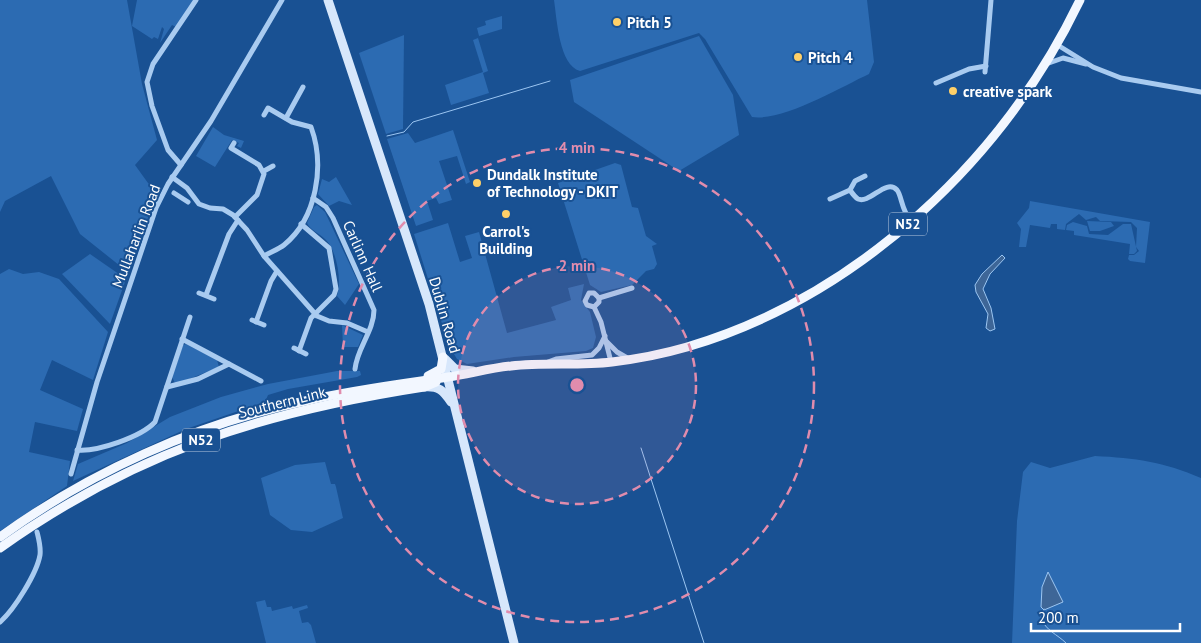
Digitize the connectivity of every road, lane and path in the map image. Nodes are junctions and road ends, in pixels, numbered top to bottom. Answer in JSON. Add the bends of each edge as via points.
{"nodes":[{"id":1,"x":196,"y":0,"type":"edge"},
{"id":2,"x":282,"y":0,"type":"edge"},
{"id":3,"x":328,"y":0,"type":"edge"},
{"id":4,"x":991,"y":0,"type":"edge"},
{"id":5,"x":1080,"y":0,"type":"edge"},
{"id":6,"x":1056,"y":44,"type":"junction"},
{"id":7,"x":1043,"y":65,"type":"junction"},
{"id":8,"x":986,"y":66,"type":"junction"},
{"id":9,"x":1094,"y":66,"type":"junction"},
{"id":10,"x":985,"y":72,"type":"dead end"},
{"id":11,"x":936,"y":83,"type":"dead end"},
{"id":12,"x":303,"y":87,"type":"dead end"},
{"id":13,"x":1201,"y":92,"type":"edge"},
{"id":14,"x":264,"y":115,"type":"dead end"},
{"id":15,"x":286,"y":118,"type":"junction"},
{"id":16,"x":234,"y":143,"type":"dead end"},
{"id":17,"x":181,"y":165,"type":"junction"},
{"id":18,"x":273,"y":166,"type":"dead end"},
{"id":19,"x":264,"y":172,"type":"junction"},
{"id":20,"x":865,"y":176,"type":"dead end"},
{"id":21,"x":172,"y":177,"type":"junction"},
{"id":22,"x":186,"y":187,"type":"junction"},
{"id":23,"x":850,"y":190,"type":"junction"},
{"id":24,"x":174,"y":193,"type":"dead end"},
{"id":25,"x":180,"y":197,"type":"junction"},
{"id":26,"x":313,"y":198,"type":"junction"},
{"id":27,"x":830,"y":199,"type":"dead end"},
{"id":28,"x":188,"y":202,"type":"dead end"},
{"id":29,"x":237,"y":219,"type":"junction"},
{"id":30,"x":911,"y":221,"type":"junction"},
{"id":31,"x":302,"y":224,"type":"junction"},
{"id":32,"x":264,"y":256,"type":"junction"},
{"id":33,"x":277,"y":271,"type":"junction"},
{"id":34,"x":632,"y":288,"type":"dead end"},
{"id":35,"x":199,"y":293,"type":"dead end"},
{"id":36,"x":206,"y":295,"type":"junction"},
{"id":37,"x":599,"y":298,"type":"junction"},
{"id":38,"x":214,"y":299,"type":"dead end"},
{"id":39,"x":594,"y":307,"type":"junction"},
{"id":40,"x":314,"y":314,"type":"junction"},
{"id":41,"x":190,"y":317,"type":"dead end"},
{"id":42,"x":264,"y":325,"type":"dead end"},
{"id":43,"x":368,"y":332,"type":"junction"},
{"id":44,"x":605,"y":338,"type":"junction"},
{"id":45,"x":182,"y":339,"type":"junction"},
{"id":46,"x":306,"y":354,"type":"dead end"},
{"id":47,"x":443,"y":358,"type":"junction"},
{"id":48,"x":630,"y":359,"type":"junction"},
{"id":49,"x":611,"y":362,"type":"junction"},
{"id":50,"x":229,"y":364,"type":"junction"},
{"id":51,"x":540,"y":365,"type":"junction"},
{"id":52,"x":355,"y":369,"type":"dead end"},
{"id":53,"x":483,"y":370,"type":"junction"},
{"id":54,"x":253,"y":377,"type":"junction"},
{"id":55,"x":448,"y":377,"type":"junction"},
{"id":56,"x":261,"y":382,"type":"dead end"},
{"id":57,"x":250,"y":383,"type":"dead end"},
{"id":58,"x":392,"y":384,"type":"junction"},
{"id":59,"x":167,"y":387,"type":"junction"},
{"id":60,"x":424,"y":387,"type":"junction"},
{"id":61,"x":454,"y":407,"type":"junction"},
{"id":62,"x":77,"y":450,"type":"junction"},
{"id":63,"x":71,"y":474,"type":"dead end"},
{"id":64,"x":37,"y":532,"type":"dead end"},
{"id":65,"x":0,"y":537,"type":"edge"},
{"id":66,"x":0,"y":548,"type":"edge"},
{"id":67,"x":0,"y":622,"type":"edge"},
{"id":68,"x":514,"y":643,"type":"edge"}],
"edges":[{"from":1,"to":17,"type":"street","via":[[153,64],[147,82],[168,150]]},
{"from":2,"to":17,"type":"street","name":"Mullaharlin Road","via":[[211,121]]},
{"from":3,"to":47,"type":"main road","name":"Dublin Road","via":[[429,304]]},
{"from":4,"to":8,"type":"street"},
{"from":5,"to":6,"type":"main road","number":"N52"},
{"from":6,"to":7,"type":"main road","number":"N52"},
{"from":6,"to":9,"type":"street"},
{"from":7,"to":9,"type":"street","via":[[1063,58]]},
{"from":7,"to":30,"type":"main road","number":"N52","via":[[992,139]]},
{"from":8,"to":10,"type":"street"},
{"from":8,"to":11,"type":"street","via":[[969,68]]},
{"from":9,"to":13,"type":"street","via":[[1135,82]]},
{"from":12,"to":15,"type":"street"},
{"from":14,"to":15,"type":"street","via":[[268,108]]},
{"from":15,"to":26,"type":"street","via":[[308,125],[312,131],[317,174]]},
{"from":16,"to":19,"type":"street","via":[[231,148],[256,162]]},
{"from":17,"to":21,"type":"street","name":"Mullaharlin Road"},
{"from":18,"to":19,"type":"street"},
{"from":19,"to":29,"type":"street","via":[[257,195]]},
{"from":20,"to":23,"type":"street","via":[[855,181]]},
{"from":21,"to":22,"type":"street"},
{"from":21,"to":62,"type":"street","name":"Mullaharlin Road","via":[[156,208]]},
{"from":22,"to":25,"type":"street"},
{"from":22,"to":29,"type":"street","via":[[199,204],[223,209]]},
{"from":23,"to":27,"type":"street"},
{"from":23,"to":30,"type":"street","via":[[857,199],[862,199],[888,187],[897,189],[903,212]]},
{"from":24,"to":25,"type":"street"},
{"from":25,"to":28,"type":"street"},
{"from":26,"to":31,"type":"street"},
{"from":26,"to":43,"type":"street","name":"Carlinn Hall","via":[[326,207],[333,218],[373,307]]},
{"from":29,"to":32,"type":"street"},
{"from":29,"to":36,"type":"street"},
{"from":30,"to":48,"type":"main road","number":"N52","via":[[852,266],[769,314],[711,339]]},
{"from":31,"to":32,"type":"street","via":[[283,246]]},
{"from":31,"to":40,"type":"street","name":"Carlinn Hall","via":[[326,244],[335,277],[334,295]]},
{"from":32,"to":33,"type":"street"},
{"from":33,"to":40,"type":"street"},
{"from":33,"to":42,"type":"street","via":[[254,321]]},
{"from":34,"to":37,"type":"street"},
{"from":35,"to":36,"type":"street"},
{"from":36,"to":38,"type":"street"},
{"from":37,"to":39,"type":"street"},
{"from":37,"to":39,"type":"street","via":[[592,293],[586,296],[586,303]]},
{"from":39,"to":44,"type":"street"},
{"from":40,"to":43,"type":"street","via":[[324,320],[344,322]]},
{"from":40,"to":46,"type":"street","name":"Carlinn Hall","via":[[296,350]]},
{"from":41,"to":45,"type":"street"},
{"from":43,"to":52,"type":"street","name":"Carlinn Hall"},
{"from":44,"to":48,"type":"street","via":[[617,352]]},
{"from":44,"to":49,"type":"street"},
{"from":44,"to":51,"type":"street","via":[[592,356],[556,359]]},
{"from":45,"to":50,"type":"street"},
{"from":45,"to":59,"type":"street"},
{"from":47,"to":53,"type":"main road","via":[[455,369]]},
{"from":47,"to":55,"type":"main road","name":"Dublin Road"},
{"from":47,"to":58,"type":"main road","via":[[441,369],[435,374]]},
{"from":48,"to":49,"type":"main road","number":"N52"},
{"from":49,"to":51,"type":"main road","number":"N52"},
{"from":50,"to":54,"type":"street"},
{"from":50,"to":59,"type":"street","via":[[198,379]]},
{"from":51,"to":53,"type":"main road","number":"N52"},
{"from":53,"to":55,"type":"main road","number":"N52"},
{"from":54,"to":56,"type":"street"},
{"from":54,"to":57,"type":"street"},
{"from":55,"to":58,"type":"main road","number":"N52"},
{"from":55,"to":60,"type":"main road","name":"Southern Link","number":"N52"},
{"from":55,"to":61,"type":"main road","name":"Dublin Road"},
{"from":58,"to":65,"type":"main road","name":"Southern Link","number":"N52","via":[[293,403],[184,437],[51,502]]},
{"from":59,"to":62,"type":"street","via":[[152,425],[94,450]]},
{"from":60,"to":61,"type":"main road","via":[[442,389]]},
{"from":60,"to":66,"type":"main road","name":"Southern Link","number":"N52","via":[[302,409],[205,439],[111,479],[69,502]]},
{"from":61,"to":68,"type":"main road","name":"Dublin Road"},
{"from":62,"to":63,"type":"street","name":"Mullaharlin Road"},
{"from":64,"to":67,"type":"street","via":[[40,549],[37,564],[17,603]]}]}
